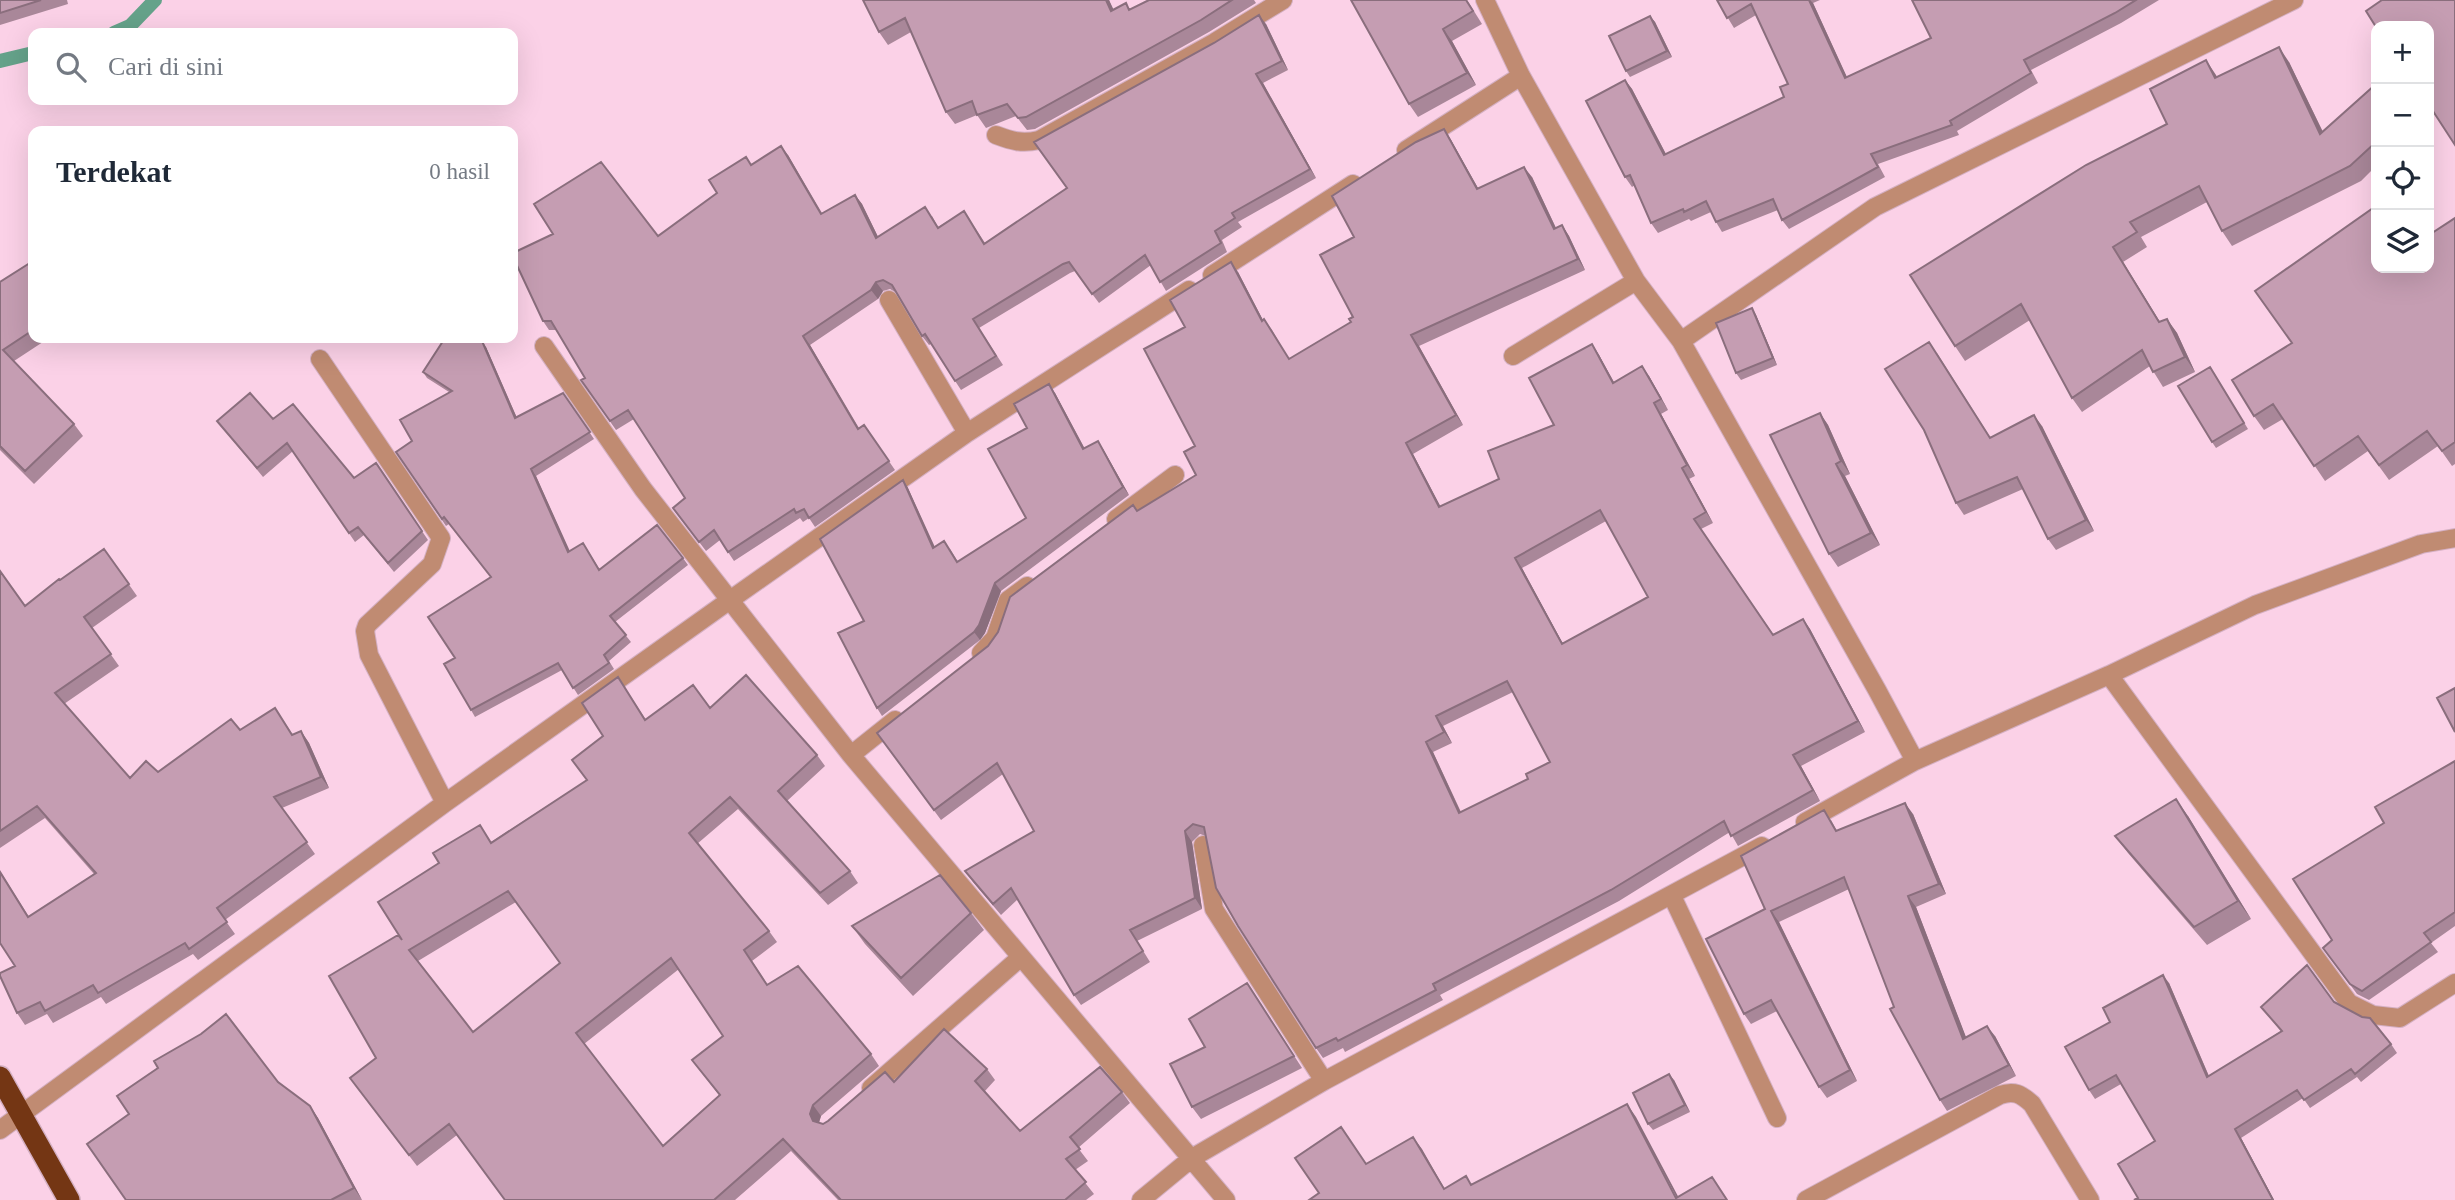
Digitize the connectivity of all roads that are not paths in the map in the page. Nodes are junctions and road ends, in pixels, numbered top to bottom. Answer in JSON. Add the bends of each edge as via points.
{"nodes":[{"id":1,"x":1283,"y":0,"type":"edge"},
{"id":2,"x":1485,"y":0,"type":"edge"},
{"id":3,"x":2294,"y":0,"type":"edge"},
{"id":4,"x":1521,"y":76,"type":"junction"},
{"id":5,"x":996,"y":135,"type":"dead end"},
{"id":6,"x":1394,"y":158,"type":"edge"},
{"id":7,"x":1371,"y":173,"type":"edge"},
{"id":8,"x":1636,"y":281,"type":"junction"},
{"id":9,"x":888,"y":300,"type":"edge"},
{"id":10,"x":1681,"y":341,"type":"junction"},
{"id":11,"x":544,"y":346,"type":"dead end"},
{"id":12,"x":1513,"y":356,"type":"dead end"},
{"id":13,"x":320,"y":359,"type":"dead end"},
{"id":14,"x":967,"y":433,"type":"junction"},
{"id":15,"x":1175,"y":475,"type":"dead end"},
{"id":16,"x":1100,"y":531,"type":"edge"},
{"id":17,"x":2455,"y":538,"type":"edge"},
{"id":18,"x":1036,"y":579,"type":"edge"},
{"id":19,"x":730,"y":600,"type":"junction"},
{"id":20,"x":967,"y":664,"type":"edge"},
{"id":21,"x":2109,"y":675,"type":"junction"},
{"id":22,"x":904,"y":713,"type":"edge"},
{"id":23,"x":851,"y":755,"type":"junction"},
{"id":24,"x":1915,"y":761,"type":"junction"},
{"id":25,"x":445,"y":803,"type":"junction"},
{"id":26,"x":1203,"y":845,"type":"edge"},
{"id":27,"x":1672,"y":896,"type":"junction"},
{"id":28,"x":1021,"y":957,"type":"junction"},
{"id":29,"x":2455,"y":983,"type":"edge"},
{"id":30,"x":0,"y":1077,"type":"edge"},
{"id":31,"x":1324,"y":1081,"type":"junction"},
{"id":32,"x":859,"y":1098,"type":"edge"},
{"id":33,"x":21,"y":1114,"type":"junction"},
{"id":34,"x":1777,"y":1118,"type":"dead end"},
{"id":35,"x":0,"y":1130,"type":"edge"},
{"id":36,"x":1192,"y":1158,"type":"junction"},
{"id":37,"x":69,"y":1200,"type":"edge"},
{"id":38,"x":1141,"y":1200,"type":"edge"},
{"id":39,"x":1226,"y":1200,"type":"edge"},
{"id":40,"x":1806,"y":1200,"type":"edge"},
{"id":41,"x":2091,"y":1200,"type":"edge"}],
"edges":[{"from":1,"to":5,"type":"street","via":[[1039,140],[1014,142]]},
{"from":2,"to":4,"type":"street"},
{"from":3,"to":10,"type":"street","via":[[1875,207]]},
{"from":4,"to":6,"type":"street"},
{"from":4,"to":8,"type":"street"},
{"from":7,"to":14,"type":"street"},
{"from":8,"to":10,"type":"street"},
{"from":8,"to":12,"type":"street"},
{"from":9,"to":14,"type":"street"},
{"from":10,"to":24,"type":"street"},
{"from":11,"to":19,"type":"street","via":[[643,489]]},
{"from":13,"to":25,"type":"street","via":[[441,538],[432,564],[365,631],[369,655]]},
{"from":14,"to":19,"type":"street"},
{"from":15,"to":16,"type":"street"},
{"from":17,"to":21,"type":"street","via":[[2421,544],[2255,605]]},
{"from":18,"to":20,"type":"street","via":[[1008,600],[995,638]]},
{"from":19,"to":23,"type":"street"},
{"from":19,"to":25,"type":"street"},
{"from":21,"to":24,"type":"street"},
{"from":21,"to":29,"type":"street","via":[[2349,1003],[2373,1015],[2400,1018]]},
{"from":22,"to":23,"type":"street"},
{"from":23,"to":28,"type":"street"},
{"from":24,"to":27,"type":"street"},
{"from":25,"to":33,"type":"street"},
{"from":26,"to":31,"type":"street","via":[[1214,909]]},
{"from":27,"to":31,"type":"street"},
{"from":27,"to":34,"type":"street"},
{"from":28,"to":32,"type":"street"},
{"from":28,"to":36,"type":"street"},
{"from":30,"to":33,"type":"highway"},
{"from":31,"to":36,"type":"street"},
{"from":33,"to":35,"type":"street"},
{"from":33,"to":37,"type":"highway"},
{"from":36,"to":38,"type":"street"},
{"from":36,"to":39,"type":"street"},
{"from":40,"to":41,"type":"street","via":[[2000,1095],[2014,1092],[2032,1104]]}]}
